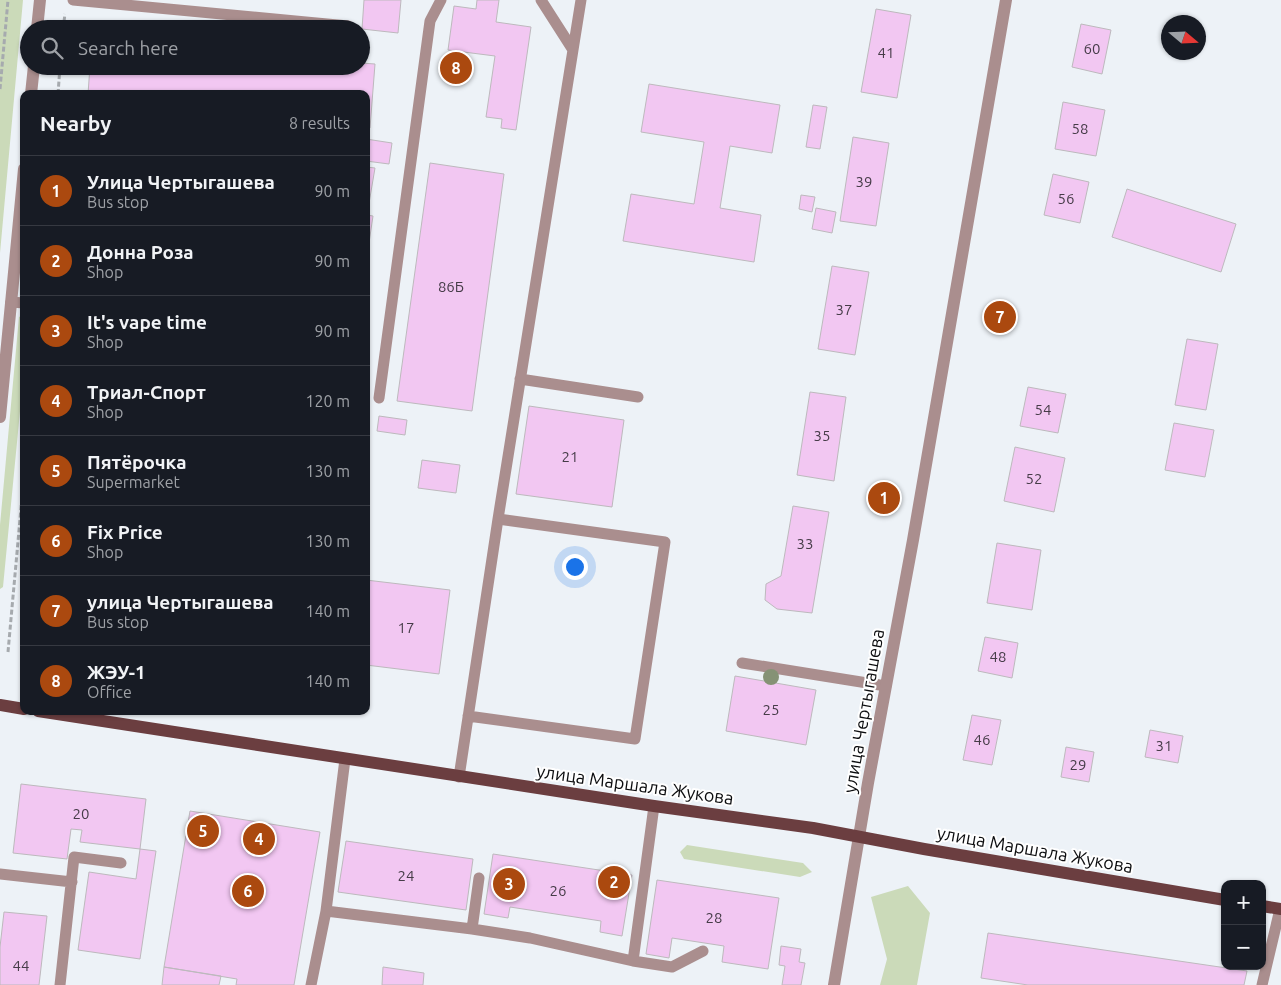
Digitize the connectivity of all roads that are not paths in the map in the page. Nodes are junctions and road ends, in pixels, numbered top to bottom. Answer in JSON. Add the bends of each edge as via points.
{"nodes":[{"id":1,"x":40,"y":0,"type":"edge"},
{"id":2,"x":73,"y":0,"type":"edge"},
{"id":3,"x":441,"y":0,"type":"edge"},
{"id":4,"x":541,"y":0,"type":"edge"},
{"id":5,"x":580,"y":0,"type":"edge"},
{"id":6,"x":1006,"y":0,"type":"edge"},
{"id":7,"x":185,"y":5,"type":"edge"},
{"id":8,"x":39,"y":20,"type":"edge"},
{"id":9,"x":301,"y":20,"type":"edge"},
{"id":10,"x":573,"y":50,"type":"junction"},
{"id":11,"x":33,"y":75,"type":"edge"},
{"id":12,"x":31,"y":90,"type":"edge"},
{"id":13,"x":20,"y":246,"type":"edge"},
{"id":14,"x":17,"y":303,"type":"edge"},
{"id":15,"x":520,"y":379,"type":"junction"},
{"id":16,"x":638,"y":397,"type":"dead end"},
{"id":17,"x":379,"y":398,"type":"dead end"},
{"id":18,"x":0,"y":417,"type":"edge"},
{"id":19,"x":498,"y":519,"type":"junction"},
{"id":20,"x":742,"y":663,"type":"dead end"},
{"id":21,"x":886,"y":686,"type":"junction"},
{"id":22,"x":0,"y":705,"type":"edge"},
{"id":23,"x":20,"y":708,"type":"edge"},
{"id":24,"x":64,"y":715,"type":"edge"},
{"id":25,"x":468,"y":716,"type":"junction"},
{"id":26,"x":345,"y":759,"type":"junction"},
{"id":27,"x":459,"y":777,"type":"junction"},
{"id":28,"x":654,"y":806,"type":"junction"},
{"id":29,"x":860,"y":837,"type":"junction"},
{"id":30,"x":120,"y":863,"type":"dead end"},
{"id":31,"x":0,"y":874,"type":"edge"},
{"id":32,"x":479,"y":878,"type":"dead end"},
{"id":33,"x":72,"y":882,"type":"junction"},
{"id":34,"x":1221,"y":899,"type":"edge"},
{"id":35,"x":1266,"y":907,"type":"edge"},
{"id":36,"x":1281,"y":909,"type":"edge"},
{"id":37,"x":326,"y":911,"type":"junction"},
{"id":38,"x":472,"y":929,"type":"junction"},
{"id":39,"x":703,"y":950,"type":"dead end"},
{"id":40,"x":633,"y":961,"type":"junction"},
{"id":41,"x":60,"y":985,"type":"edge"},
{"id":42,"x":311,"y":985,"type":"edge"},
{"id":43,"x":834,"y":985,"type":"edge"},
{"id":44,"x":1262,"y":985,"type":"edge"}],
"edges":[{"from":1,"to":8,"type":"street"},
{"from":2,"to":7,"type":"lane"},
{"from":3,"to":17,"type":"lane","via":[[430,21]]},
{"from":4,"to":10,"type":"lane"},
{"from":5,"to":10,"type":"lane"},
{"from":6,"to":21,"type":"street","name":"улица Чертыгашева"},
{"from":7,"to":9,"type":"lane"},
{"from":10,"to":15,"type":"lane"},
{"from":11,"to":12,"type":"street"},
{"from":13,"to":14,"type":"street"},
{"from":14,"to":18,"type":"street"},
{"from":15,"to":16,"type":"lane"},
{"from":15,"to":19,"type":"lane"},
{"from":19,"to":25,"type":"lane"},
{"from":19,"to":25,"type":"lane","via":[[665,542],[635,739]]},
{"from":20,"to":21,"type":"lane"},
{"from":21,"to":29,"type":"street","name":"улица Чертыгашева"},
{"from":22,"to":23,"type":"main road"},
{"from":24,"to":26,"type":"main road","name":"улица Маршала Жукова"},
{"from":25,"to":27,"type":"lane"},
{"from":26,"to":27,"type":"main road","name":"улица Маршала Жукова"},
{"from":26,"to":37,"type":"lane"},
{"from":27,"to":28,"type":"main road","name":"улица Маршала Жукова"},
{"from":28,"to":29,"type":"main road","name":"улица Маршала Жукова"},
{"from":28,"to":40,"type":"lane"},
{"from":29,"to":34,"type":"main road","name":"улица Маршала Жукова"},
{"from":29,"to":43,"type":"street","name":"улица Чертыгашева"},
{"from":30,"to":33,"type":"lane","via":[[74,858]]},
{"from":31,"to":33,"type":"lane"},
{"from":32,"to":38,"type":"lane"},
{"from":33,"to":41,"type":"lane"},
{"from":35,"to":36,"type":"main road"},
{"from":36,"to":44,"type":"lane"},
{"from":37,"to":38,"type":"lane"},
{"from":37,"to":42,"type":"lane"},
{"from":38,"to":40,"type":"lane"},
{"from":39,"to":40,"type":"lane","via":[[672,967]]}]}
